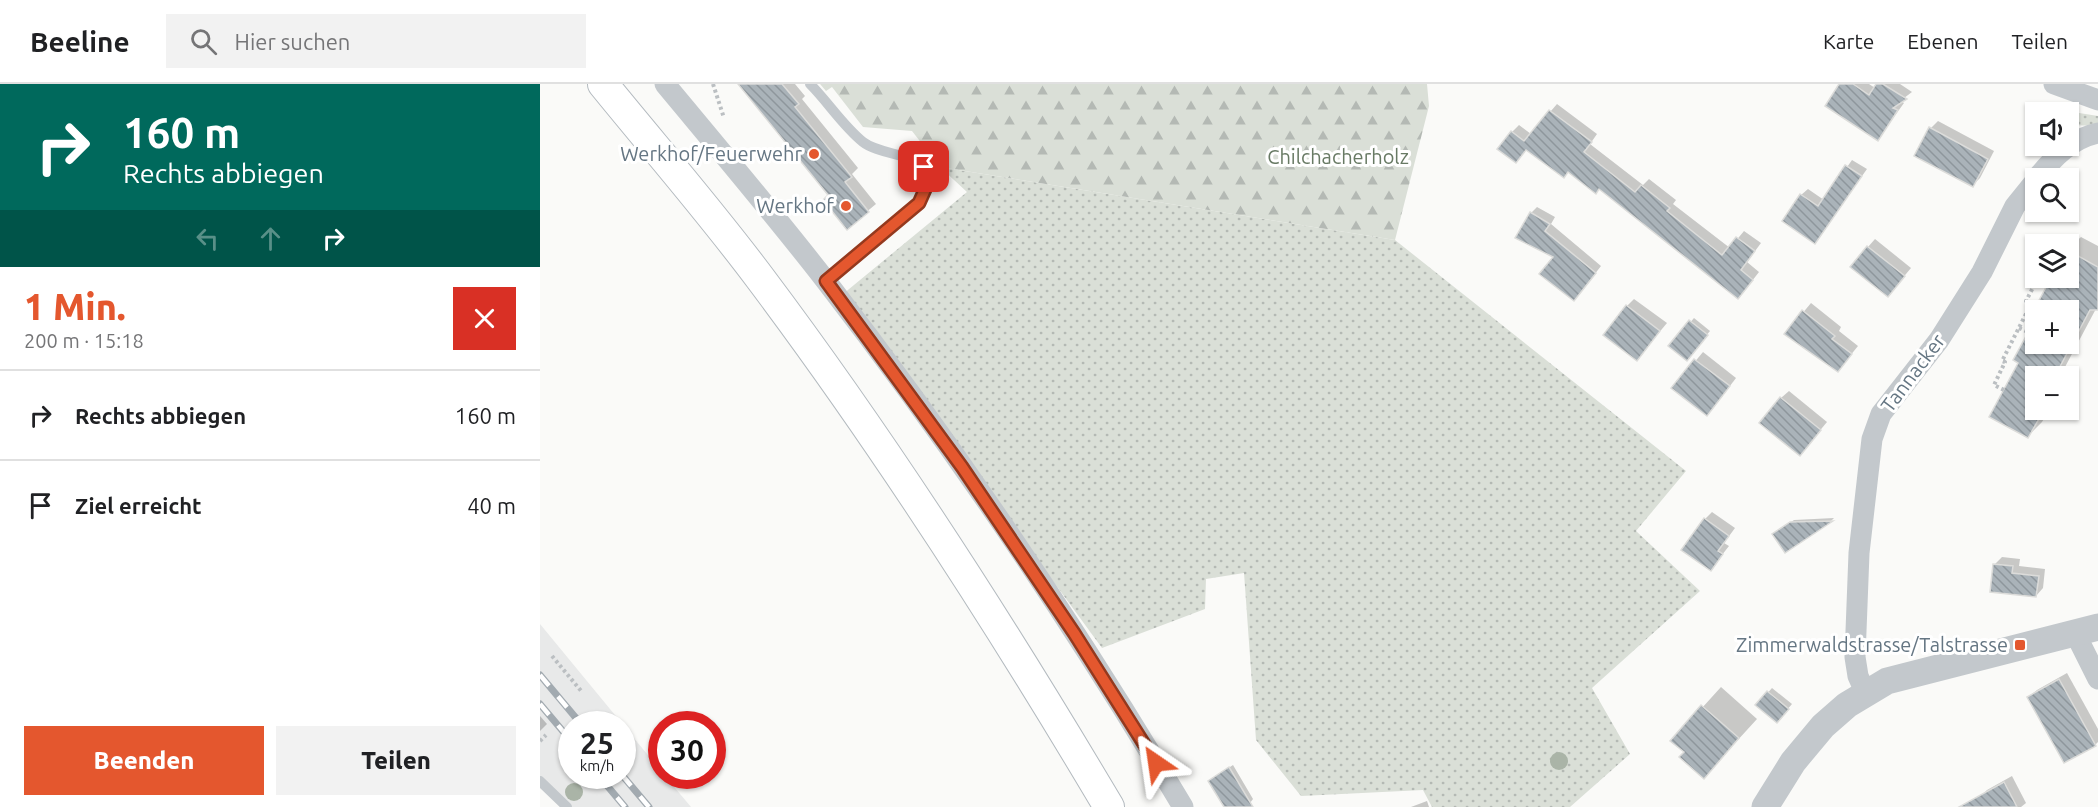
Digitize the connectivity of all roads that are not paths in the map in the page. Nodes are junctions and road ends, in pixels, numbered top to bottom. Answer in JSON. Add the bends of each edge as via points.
{"nodes":[{"id":1,"x":603,"y":84,"type":"edge"},
{"id":2,"x":665,"y":84,"type":"edge"},
{"id":3,"x":810,"y":84,"type":"edge"},
{"id":4,"x":2054,"y":84,"type":"edge"},
{"id":5,"x":2098,"y":100,"type":"edge"},
{"id":6,"x":2098,"y":133,"type":"edge"},
{"id":7,"x":2079,"y":139,"type":"edge"},
{"id":8,"x":2056,"y":156,"type":"edge"},
{"id":9,"x":2045,"y":168,"type":"edge"},
{"id":10,"x":2025,"y":193,"type":"edge"},
{"id":11,"x":826,"y":281,"type":"junction"},
{"id":12,"x":2086,"y":630,"type":"edge"},
{"id":13,"x":2098,"y":679,"type":"edge"},
{"id":14,"x":1866,"y":694,"type":"junction"},
{"id":15,"x":540,"y":781,"type":"edge"},
{"id":16,"x":567,"y":807,"type":"edge"},
{"id":17,"x":1108,"y":807,"type":"edge"},
{"id":18,"x":1183,"y":807,"type":"edge"},
{"id":19,"x":1765,"y":807,"type":"edge"}],
"edges":[{"from":1,"to":17,"type":"main road","via":[[759,277],[928,516]]},
{"from":2,"to":11,"type":"street"},
{"from":3,"to":11,"type":"lane","via":[[861,141],[879,151],[918,160],[927,175],[919,203]]},
{"from":4,"to":5,"type":"street"},
{"from":6,"to":7,"type":"street","name":"Tannacker"},
{"from":8,"to":9,"type":"street","name":"Tannacker"},
{"from":10,"to":14,"type":"street","name":"Tannacker","via":[[1939,340],[1881,414],[1872,439],[1859,553],[1855,657]]},
{"from":11,"to":18,"type":"street","via":[[962,467],[1074,633]]},
{"from":12,"to":13,"type":"street"},
{"from":12,"to":14,"type":"street","via":[[1910,674],[1887,681]]},
{"from":14,"to":19,"type":"street","via":[[1823,726],[1793,762]]},
{"from":15,"to":16,"type":"lane"}]}
